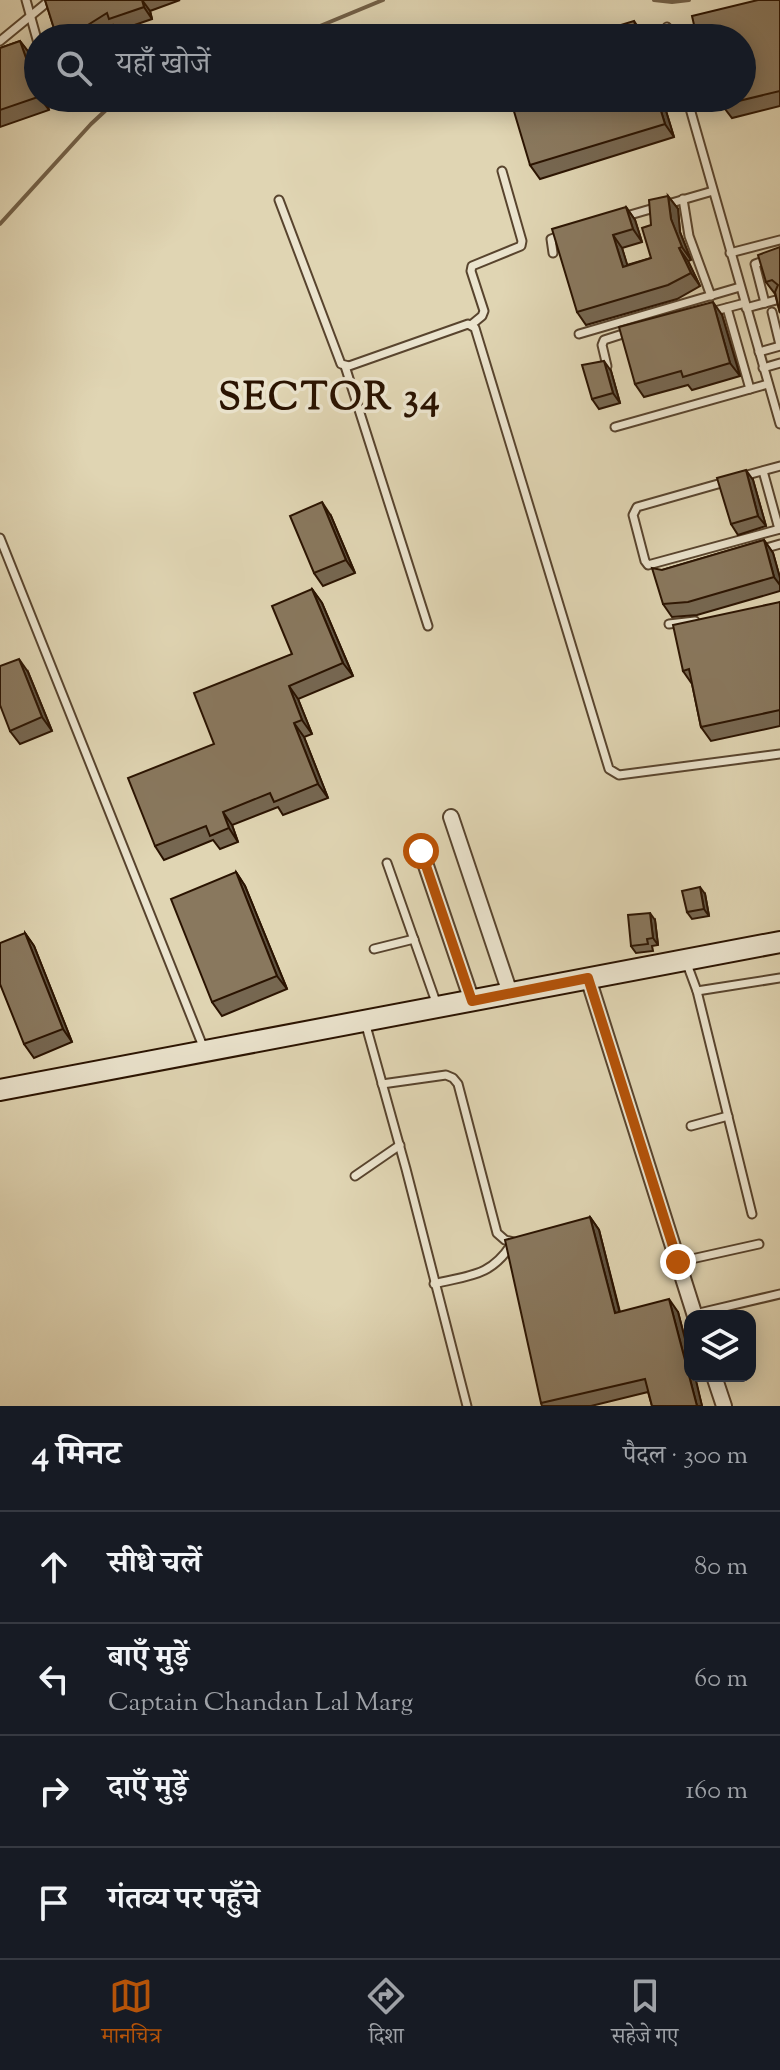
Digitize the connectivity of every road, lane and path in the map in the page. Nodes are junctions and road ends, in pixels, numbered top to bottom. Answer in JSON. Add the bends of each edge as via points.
{"nodes":[{"id":1,"x":26,"y":0,"type":"edge"},
{"id":2,"x":50,"y":0,"type":"edge"},
{"id":3,"x":30,"y":15,"type":"junction"},
{"id":4,"x":33,"y":24,"type":"edge"},
{"id":5,"x":0,"y":41,"type":"edge"},
{"id":6,"x":691,"y":112,"type":"edge"},
{"id":7,"x":502,"y":171,"type":"dead end"},
{"id":8,"x":713,"y":191,"type":"junction"},
{"id":9,"x":683,"y":199,"type":"junction"},
{"id":10,"x":279,"y":200,"type":"dead end"},
{"id":11,"x":610,"y":221,"type":"edge"},
{"id":12,"x":567,"y":234,"type":"edge"},
{"id":13,"x":780,"y":240,"type":"edge"},
{"id":14,"x":553,"y":253,"type":"edge"},
{"id":15,"x":730,"y":253,"type":"junction"},
{"id":16,"x":780,"y":255,"type":"edge"},
{"id":17,"x":740,"y":287,"type":"junction"},
{"id":18,"x":711,"y":296,"type":"junction"},
{"id":19,"x":780,"y":299,"type":"edge"},
{"id":20,"x":765,"y":303,"type":"junction"},
{"id":21,"x":745,"y":306,"type":"junction"},
{"id":22,"x":727,"y":308,"type":"junction"},
{"id":23,"x":772,"y":312,"type":"dead end"},
{"id":24,"x":697,"y":315,"type":"edge"},
{"id":25,"x":471,"y":325,"type":"junction"},
{"id":26,"x":637,"y":330,"type":"edge"},
{"id":27,"x":579,"y":334,"type":"dead end"},
{"id":28,"x":780,"y":345,"type":"edge"},
{"id":29,"x":759,"y":352,"type":"junction"},
{"id":30,"x":780,"y":363,"type":"edge"},
{"id":31,"x":345,"y":366,"type":"junction"},
{"id":32,"x":607,"y":366,"type":"edge"},
{"id":33,"x":763,"y":368,"type":"junction"},
{"id":34,"x":768,"y":384,"type":"junction"},
{"id":35,"x":750,"y":389,"type":"junction"},
{"id":36,"x":780,"y":424,"type":"edge"},
{"id":37,"x":615,"y":427,"type":"dead end"},
{"id":38,"x":780,"y":466,"type":"edge"},
{"id":39,"x":763,"y":471,"type":"junction"},
{"id":40,"x":780,"y":529,"type":"edge"},
{"id":41,"x":0,"y":538,"type":"edge"},
{"id":42,"x":780,"y":544,"type":"edge"},
{"id":43,"x":752,"y":552,"type":"edge"},
{"id":44,"x":698,"y":621,"type":"edge"},
{"id":45,"x":669,"y":624,"type":"dead end"},
{"id":46,"x":428,"y":626,"type":"dead end"},
{"id":47,"x":780,"y":754,"type":"edge"},
{"id":48,"x":451,"y":817,"type":"dead end"},
{"id":49,"x":421,"y":851,"type":"dead end"},
{"id":50,"x":387,"y":863,"type":"dead end"},
{"id":51,"x":414,"y":939,"type":"junction"},
{"id":52,"x":780,"y":942,"type":"edge"},
{"id":53,"x":374,"y":949,"type":"dead end"},
{"id":54,"x":686,"y":962,"type":"junction"},
{"id":55,"x":588,"y":978,"type":"junction"},
{"id":56,"x":780,"y":978,"type":"edge"},
{"id":57,"x":697,"y":991,"type":"junction"},
{"id":58,"x":510,"y":993,"type":"junction"},
{"id":59,"x":472,"y":1001,"type":"junction"},
{"id":60,"x":438,"y":1007,"type":"junction"},
{"id":61,"x":365,"y":1021,"type":"junction"},
{"id":62,"x":205,"y":1051,"type":"junction"},
{"id":63,"x":382,"y":1084,"type":"junction"},
{"id":64,"x":0,"y":1090,"type":"edge"},
{"id":65,"x":728,"y":1116,"type":"junction"},
{"id":66,"x":691,"y":1126,"type":"dead end"},
{"id":67,"x":400,"y":1145,"type":"junction"},
{"id":68,"x":355,"y":1176,"type":"dead end"},
{"id":69,"x":752,"y":1214,"type":"dead end"},
{"id":70,"x":759,"y":1244,"type":"dead end"},
{"id":71,"x":678,"y":1262,"type":"junction"},
{"id":72,"x":434,"y":1284,"type":"junction"},
{"id":73,"x":780,"y":1294,"type":"edge"},
{"id":74,"x":728,"y":1306,"type":"junction"},
{"id":75,"x":693,"y":1310,"type":"edge"},
{"id":76,"x":713,"y":1310,"type":"edge"},
{"id":77,"x":729,"y":1310,"type":"edge"},
{"id":78,"x":716,"y":1382,"type":"edge"},
{"id":79,"x":467,"y":1406,"type":"edge"},
{"id":80,"x":724,"y":1406,"type":"edge"}],
"edges":[{"from":1,"to":3,"type":"lane"},
{"from":2,"to":3,"type":"lane"},
{"from":3,"to":4,"type":"lane"},
{"from":3,"to":5,"type":"lane"},
{"from":6,"to":8,"type":"lane"},
{"from":7,"to":25,"type":"lane","via":[[521,246],[472,266],[484,311]]},
{"from":8,"to":9,"type":"lane"},
{"from":8,"to":15,"type":"lane"},
{"from":9,"to":11,"type":"lane"},
{"from":9,"to":18,"type":"lane","via":[[693,249]]},
{"from":10,"to":31,"type":"lane","via":[[337,359]]},
{"from":12,"to":14,"type":"lane","via":[[551,239]]},
{"from":13,"to":15,"type":"lane"},
{"from":15,"to":17,"type":"lane"},
{"from":16,"to":20,"type":"lane","via":[[755,264]]},
{"from":17,"to":18,"type":"lane"},
{"from":17,"to":21,"type":"lane"},
{"from":18,"to":27,"type":"lane"},
{"from":19,"to":20,"type":"lane"},
{"from":20,"to":21,"type":"lane"},
{"from":21,"to":22,"type":"lane"},
{"from":21,"to":29,"type":"lane"},
{"from":22,"to":24,"type":"lane"},
{"from":22,"to":35,"type":"lane"},
{"from":23,"to":28,"type":"lane"},
{"from":25,"to":31,"type":"lane"},
{"from":25,"to":47,"type":"lane","via":[[609,769],[619,775]]},
{"from":26,"to":32,"type":"lane","via":[[604,340]]},
{"from":28,"to":29,"type":"lane"},
{"from":29,"to":33,"type":"lane"},
{"from":30,"to":33,"type":"lane"},
{"from":31,"to":46,"type":"lane"},
{"from":33,"to":34,"type":"lane"},
{"from":34,"to":35,"type":"lane"},
{"from":34,"to":36,"type":"lane"},
{"from":35,"to":37,"type":"lane"},
{"from":38,"to":39,"type":"lane"},
{"from":39,"to":40,"type":"lane"},
{"from":39,"to":40,"type":"lane","via":[[637,507],[633,515],[645,561],[653,566]]},
{"from":41,"to":62,"type":"lane"},
{"from":42,"to":43,"type":"lane"},
{"from":44,"to":45,"type":"lane"},
{"from":48,"to":58,"type":"street"},
{"from":49,"to":59,"type":"street"},
{"from":50,"to":51,"type":"lane"},
{"from":51,"to":53,"type":"lane"},
{"from":51,"to":60,"type":"lane"},
{"from":52,"to":54,"type":"street"},
{"from":54,"to":55,"type":"street"},
{"from":54,"to":57,"type":"lane"},
{"from":55,"to":58,"type":"street"},
{"from":55,"to":71,"type":"street"},
{"from":56,"to":57,"type":"lane"},
{"from":57,"to":65,"type":"lane"},
{"from":58,"to":59,"type":"street"},
{"from":59,"to":60,"type":"street"},
{"from":60,"to":61,"type":"street"},
{"from":61,"to":62,"type":"street"},
{"from":61,"to":63,"type":"lane"},
{"from":62,"to":64,"type":"street"},
{"from":63,"to":67,"type":"lane"},
{"from":63,"to":72,"type":"lane","via":[[453,1078],[497,1233],[516,1241],[495,1266]]},
{"from":65,"to":66,"type":"lane"},
{"from":65,"to":69,"type":"lane"},
{"from":67,"to":68,"type":"lane"},
{"from":67,"to":72,"type":"lane"},
{"from":70,"to":71,"type":"lane"},
{"from":71,"to":75,"type":"street"},
{"from":72,"to":79,"type":"lane"},
{"from":73,"to":74,"type":"lane"},
{"from":74,"to":76,"type":"lane"},
{"from":74,"to":77,"type":"lane"},
{"from":78,"to":80,"type":"street"}]}
